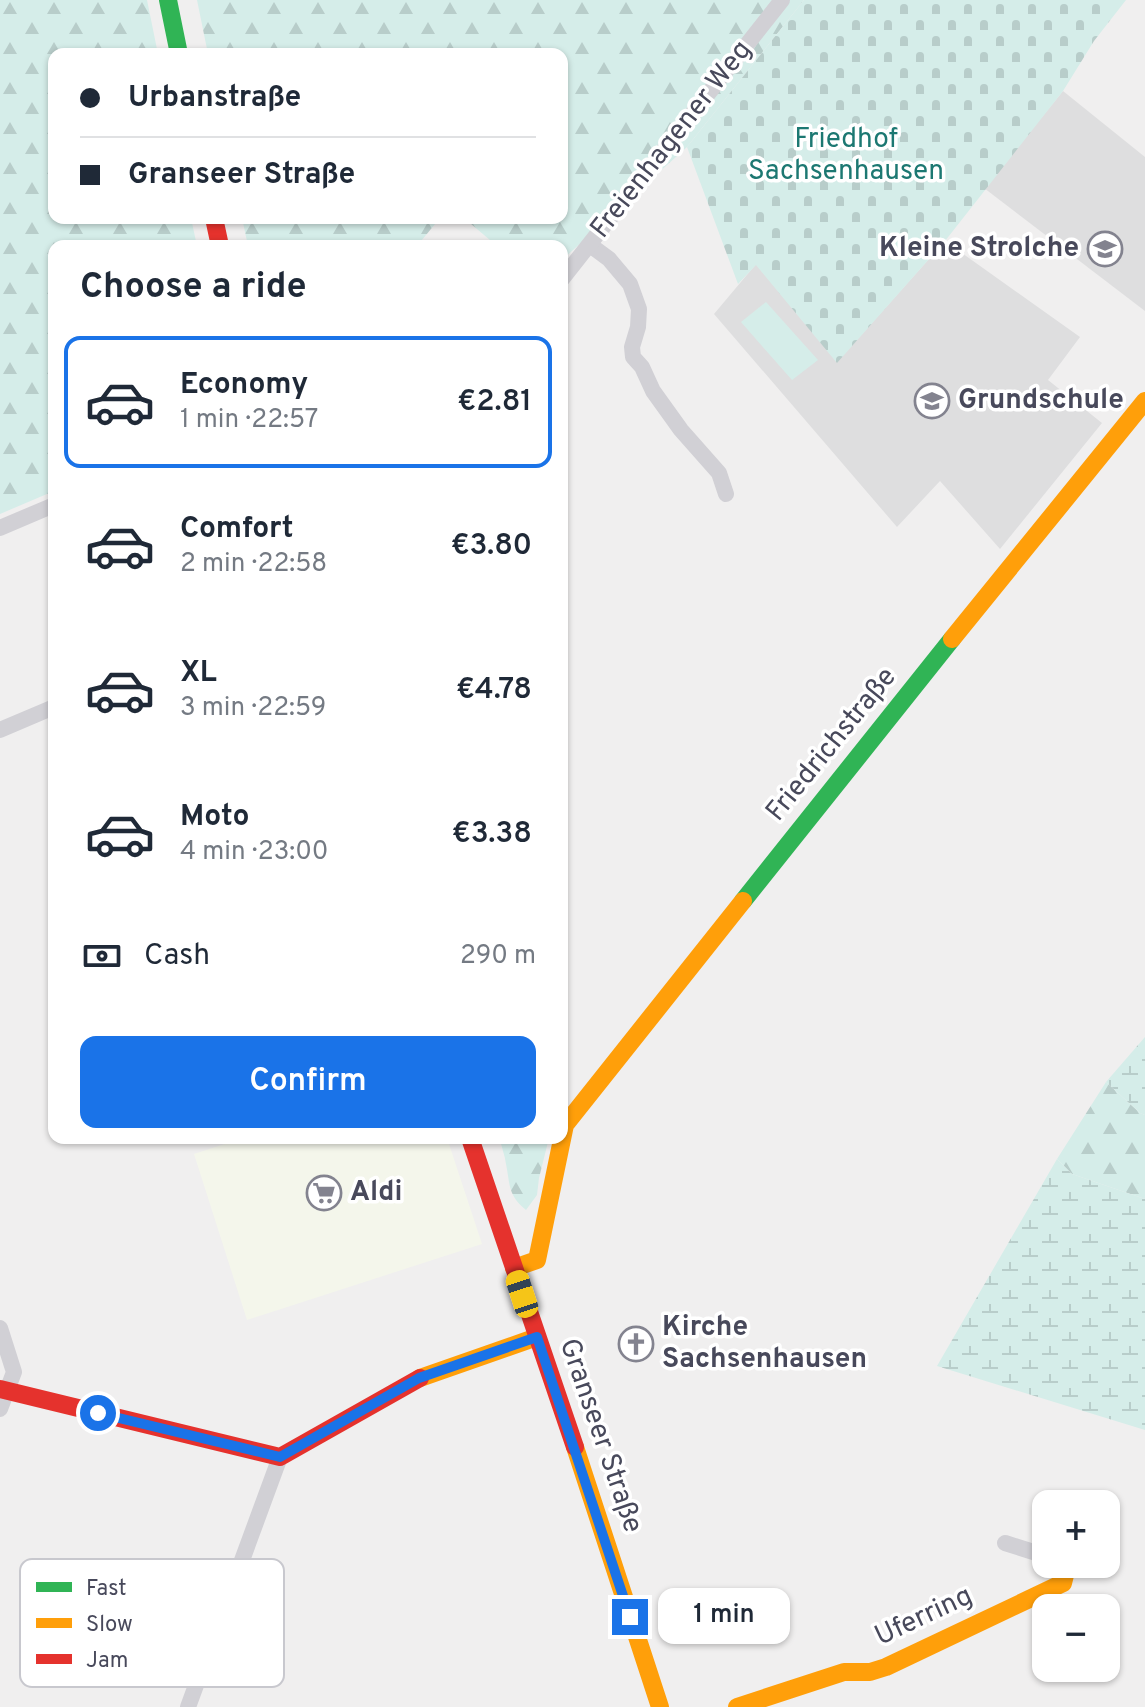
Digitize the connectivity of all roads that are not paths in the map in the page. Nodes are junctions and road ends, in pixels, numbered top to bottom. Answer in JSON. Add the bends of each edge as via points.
{"nodes":[{"id":1,"x":168,"y":0,"type":"edge"},
{"id":2,"x":782,"y":0,"type":"edge"},
{"id":3,"x":178,"y":48,"type":"edge"},
{"id":4,"x":590,"y":245,"type":"junction"},
{"id":5,"x":568,"y":272,"type":"edge"},
{"id":6,"x":1145,"y":401,"type":"edge"},
{"id":7,"x":726,"y":494,"type":"dead end"},
{"id":8,"x":48,"y":508,"type":"edge"},
{"id":9,"x":0,"y":528,"type":"edge"},
{"id":10,"x":48,"y":710,"type":"edge"},
{"id":11,"x":0,"y":730,"type":"edge"},
{"id":12,"x":568,"y":1119,"type":"edge"},
{"id":13,"x":472,"y":1144,"type":"edge"},
{"id":14,"x":560,"y":1144,"type":"edge"},
{"id":15,"x":514,"y":1268,"type":"junction"},
{"id":16,"x":0,"y":1328,"type":"edge"},
{"id":17,"x":537,"y":1337,"type":"junction"},
{"id":18,"x":2,"y":1396,"type":"edge"},
{"id":19,"x":280,"y":1457,"type":"junction"},
{"id":20,"x":1005,"y":1543,"type":"dead end"},
{"id":21,"x":1032,"y":1552,"type":"edge"},
{"id":22,"x":242,"y":1559,"type":"edge"},
{"id":23,"x":1064,"y":1578,"type":"edge"},
{"id":24,"x":195,"y":1687,"type":"edge"},
{"id":25,"x":188,"y":1707,"type":"edge"},
{"id":26,"x":660,"y":1707,"type":"edge"},
{"id":27,"x":737,"y":1707,"type":"edge"}],
"edges":[{"from":1,"to":3,"type":"street"},
{"from":2,"to":4,"type":"street","name":"Freienhagener Weg"},
{"from":4,"to":5,"type":"street","name":"Freienhagener Weg"},
{"from":4,"to":7,"type":"street","via":[[630,284],[639,309],[633,357],[681,430],[719,473]]},
{"from":6,"to":12,"type":"street","name":"Friedrichstraße"},
{"from":8,"to":9,"type":"street"},
{"from":10,"to":11,"type":"street"},
{"from":13,"to":15,"type":"street","name":"Granseer Straße"},
{"from":14,"to":15,"type":"street","name":"Friedrichstraße","via":[[537,1260]]},
{"from":15,"to":17,"type":"street","name":"Granseer Straße"},
{"from":16,"to":18,"type":"street","via":[[14,1372]]},
{"from":17,"to":19,"type":"street","via":[[419,1378]]},
{"from":17,"to":26,"type":"street","name":"Granseer Straße"},
{"from":18,"to":19,"type":"street"},
{"from":19,"to":22,"type":"street"},
{"from":20,"to":21,"type":"street"},
{"from":23,"to":27,"type":"street","name":"Uferring","via":[[886,1667],[844,1672]]},
{"from":24,"to":25,"type":"street"}]}
